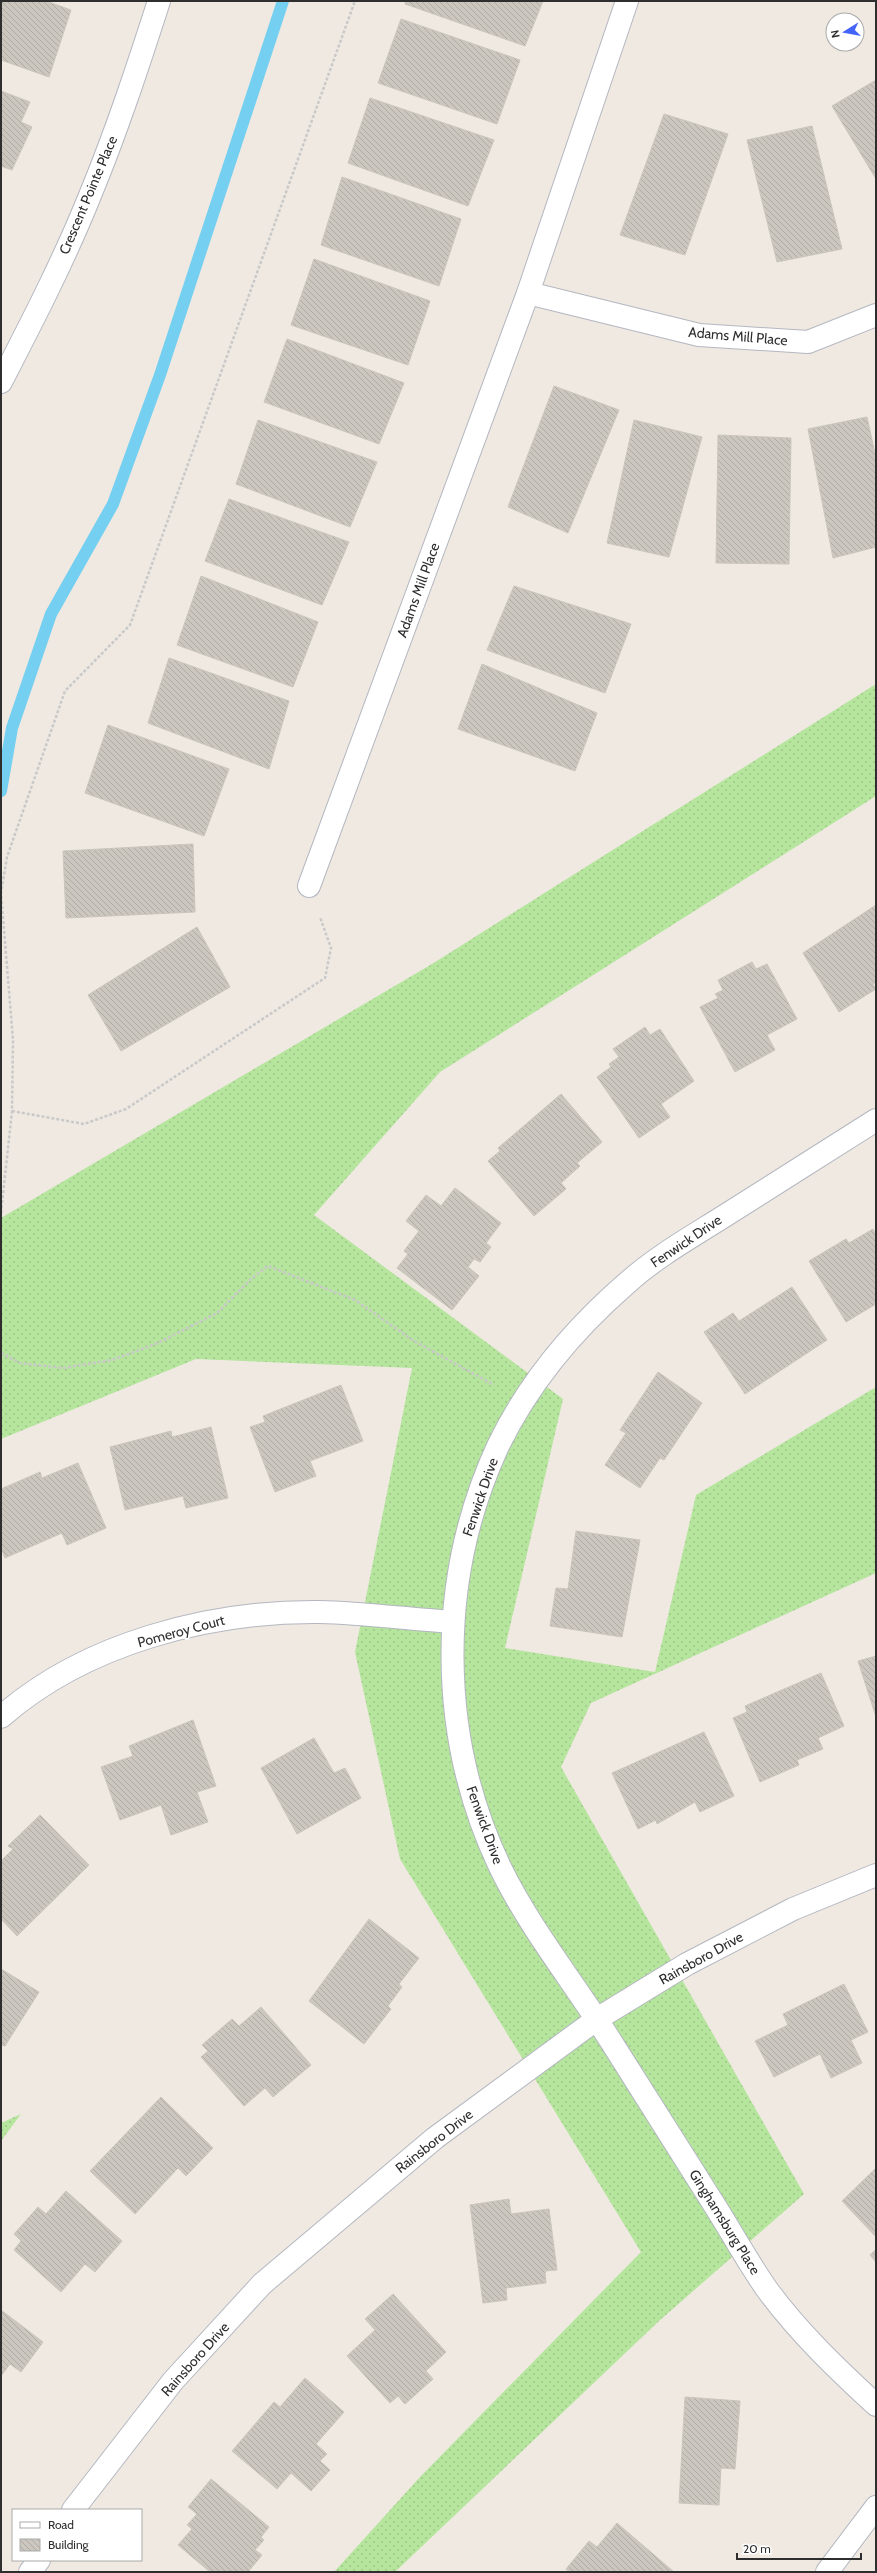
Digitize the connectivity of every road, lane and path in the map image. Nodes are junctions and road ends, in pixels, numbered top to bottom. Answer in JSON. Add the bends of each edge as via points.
{"nodes":[{"id":1,"x":159,"y":1,"type":"edge"},
{"id":2,"x":355,"y":1,"type":"edge"},
{"id":3,"x":627,"y":1,"type":"edge"},
{"id":4,"x":528,"y":293,"type":"junction"},
{"id":5,"x":876,"y":316,"type":"edge"},
{"id":6,"x":1,"y":382,"type":"edge"},
{"id":7,"x":309,"y":886,"type":"joint"},
{"id":8,"x":1,"y":893,"type":"edge"},
{"id":9,"x":12,"y":1111,"type":"junction"},
{"id":10,"x":876,"y":1120,"type":"edge"},
{"id":11,"x":1,"y":1213,"type":"edge"},
{"id":12,"x":1,"y":1353,"type":"edge"},
{"id":13,"x":524,"y":1402,"type":"junction"},
{"id":14,"x":452,"y":1622,"type":"junction"},
{"id":15,"x":1,"y":1717,"type":"edge"},
{"id":16,"x":876,"y":1875,"type":"edge"},
{"id":17,"x":597,"y":2019,"type":"junction"},
{"id":18,"x":876,"y":2405,"type":"edge"},
{"id":19,"x":876,"y":2507,"type":"edge"},
{"id":20,"x":74,"y":2509,"type":"edge"},
{"id":21,"x":38,"y":2561,"type":"edge"},
{"id":22,"x":30,"y":2572,"type":"edge"},
{"id":23,"x":827,"y":2572,"type":"edge"}],
"edges":[{"from":1,"to":6,"type":"street","name":"Crescent Pointe Place","via":[[132,86],[91,194],[39,308]]},
{"from":2,"to":8,"type":"path","via":[[130,625],[65,691],[16,827],[7,857]]},
{"from":3,"to":4,"type":"street","name":"Adams Mill Place"},
{"from":4,"to":5,"type":"street","name":"Adams Mill Place","via":[[699,335],[808,342]]},
{"from":4,"to":7,"type":"street","name":"Adams Mill Place"},
{"from":7,"to":9,"type":"path","via":[[331,948],[325,978],[126,1109],[84,1124]]},
{"from":8,"to":9,"type":"path","via":[[12,1040]]},
{"from":9,"to":11,"type":"path"},
{"from":10,"to":13,"type":"street","name":"Fenwick Drive","via":[[676,1246],[631,1279],[593,1313],[559,1351]]},
{"from":12,"to":13,"type":"path","via":[[20,1363],[63,1368],[112,1360],[158,1343],[217,1313],[252,1278],[268,1266],[355,1300],[414,1342]]},
{"from":13,"to":14,"type":"street","name":"Fenwick Drive","via":[[500,1442],[481,1486],[459,1568]]},
{"from":14,"to":15,"type":"street","name":"Pomeroy Court","via":[[320,1612],[246,1616],[203,1622],[118,1648],[44,1686]]},
{"from":14,"to":17,"type":"street","name":"Fenwick Drive","via":[[452,1677],[457,1726],[467,1776],[482,1825],[500,1867],[522,1908]]},
{"from":16,"to":17,"type":"street","name":"Rainsboro Drive","via":[[786,1912],[687,1964]]},
{"from":17,"to":18,"type":"street","name":"Ginghamsburg Place","via":[[767,2289],[802,2331]]},
{"from":17,"to":20,"type":"street","name":"Rainsboro Drive","via":[[435,2138],[262,2284],[173,2381]]},
{"from":19,"to":23,"type":"street"},
{"from":21,"to":22,"type":"street"}]}
